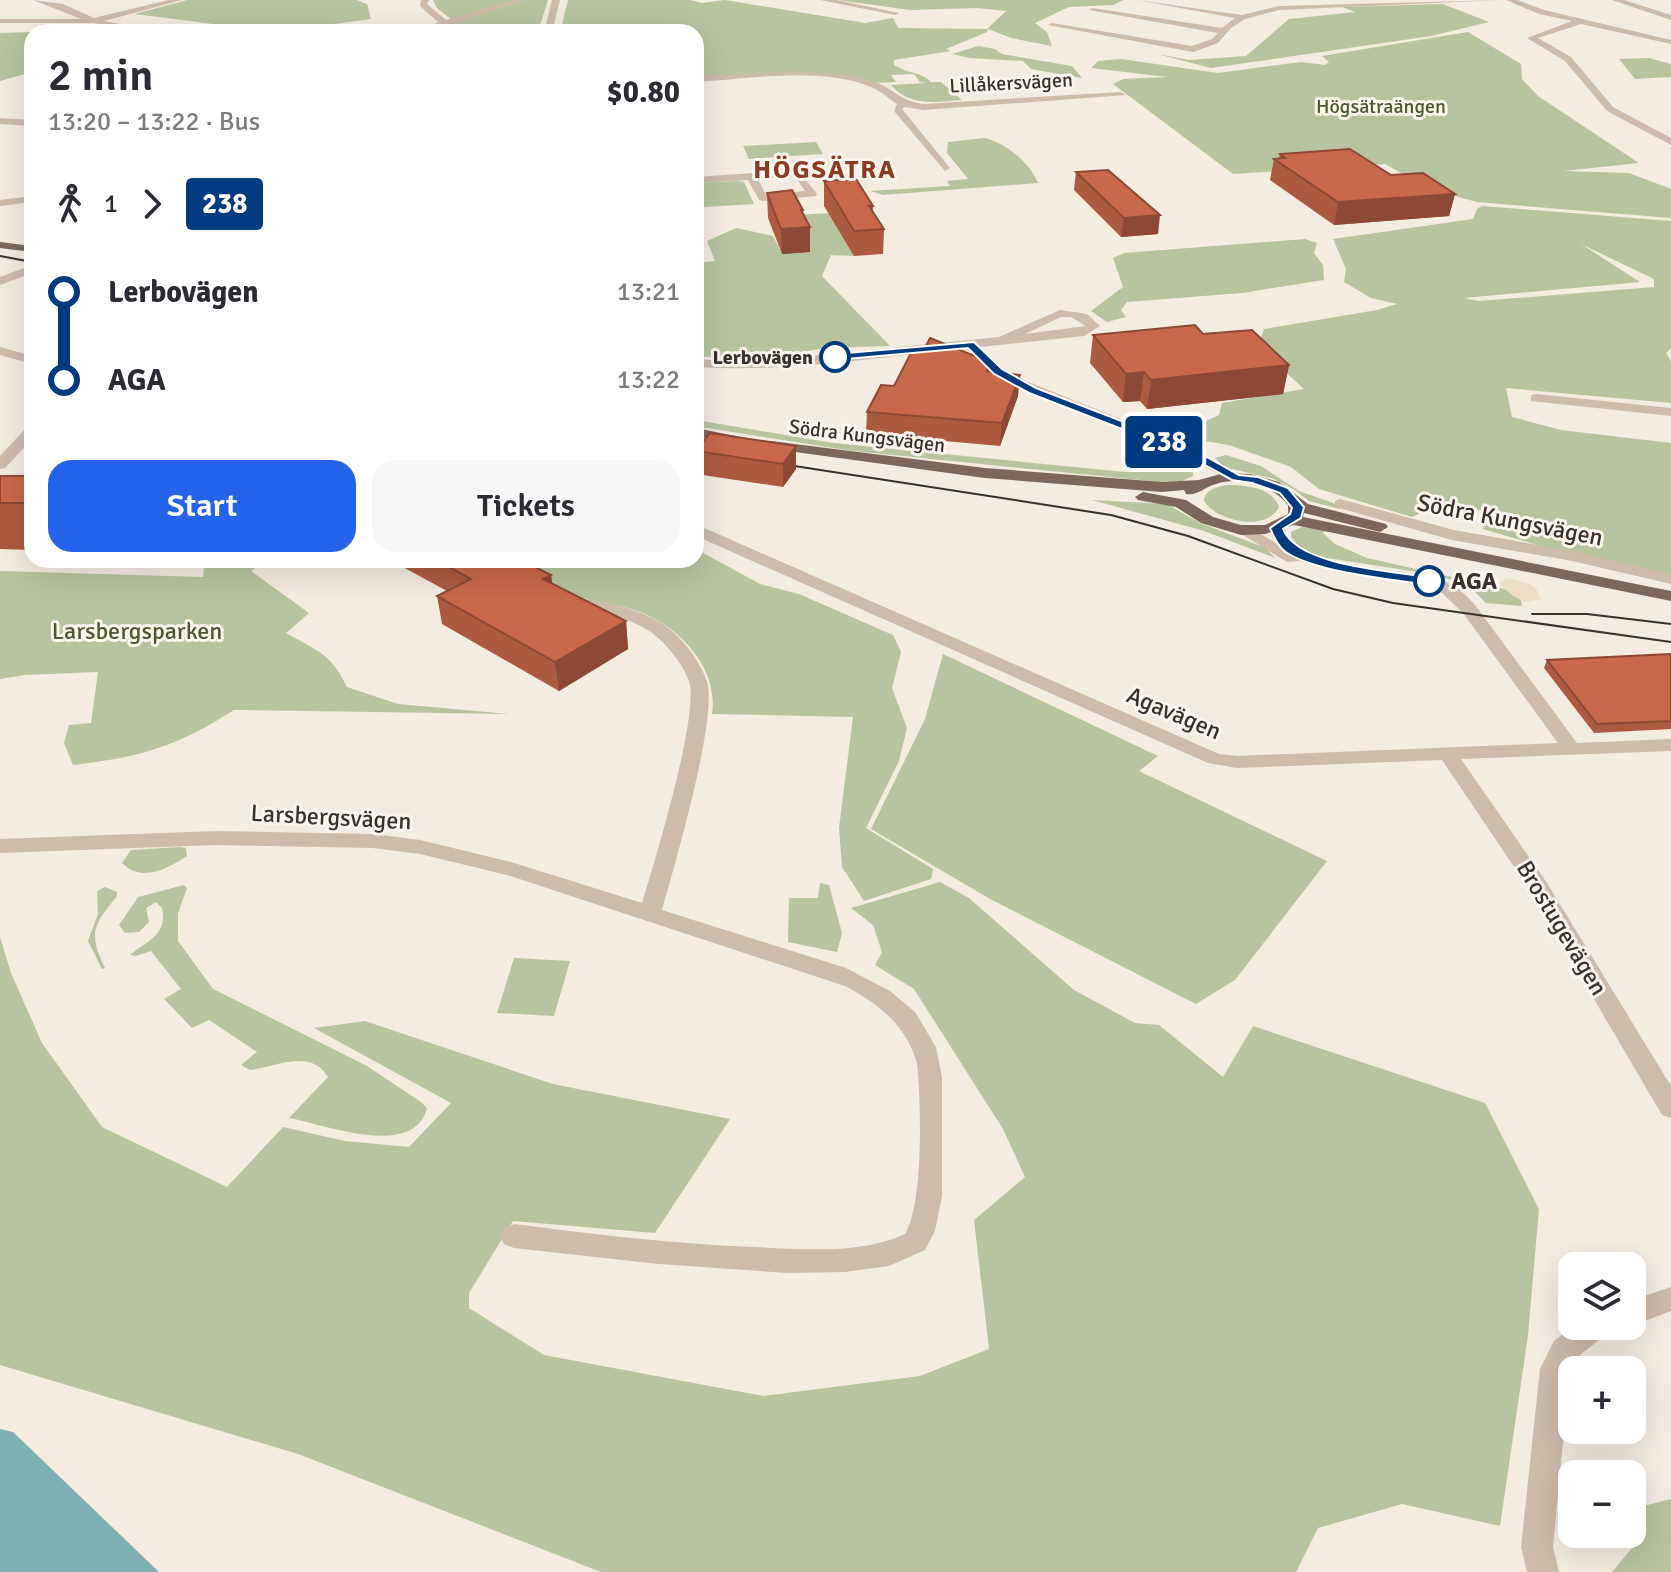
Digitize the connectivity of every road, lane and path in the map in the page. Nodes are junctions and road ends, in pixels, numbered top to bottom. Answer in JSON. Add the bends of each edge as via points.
{"nodes":[{"id":1,"x":37,"y":0,"type":"edge"},
{"id":2,"x":178,"y":0,"type":"edge"},
{"id":3,"x":425,"y":0,"type":"edge"},
{"id":4,"x":522,"y":0,"type":"edge"},
{"id":5,"x":556,"y":0,"type":"edge"},
{"id":6,"x":824,"y":0,"type":"edge"},
{"id":7,"x":1141,"y":0,"type":"edge"},
{"id":8,"x":1497,"y":0,"type":"edge"},
{"id":9,"x":1510,"y":0,"type":"edge"},
{"id":10,"x":1616,"y":0,"type":"edge"},
{"id":11,"x":1266,"y":4,"type":"dead end"},
{"id":12,"x":1279,"y":8,"type":"junction"},
{"id":13,"x":1093,"y":10,"type":"dead end"},
{"id":14,"x":69,"y":11,"type":"junction"},
{"id":15,"x":895,"y":13,"type":"dead end"},
{"id":16,"x":1242,"y":17,"type":"junction"},
{"id":17,"x":1669,"y":17,"type":"edge"},
{"id":18,"x":0,"y":21,"type":"edge"},
{"id":19,"x":50,"y":21,"type":"junction"},
{"id":20,"x":93,"y":21,"type":"junction"},
{"id":21,"x":1581,"y":21,"type":"junction"},
{"id":22,"x":110,"y":24,"type":"edge"},
{"id":23,"x":442,"y":24,"type":"joint"},
{"id":24,"x":550,"y":24,"type":"edge"},
{"id":25,"x":1052,"y":25,"type":"dead end"},
{"id":26,"x":1224,"y":31,"type":"junction"},
{"id":27,"x":1671,"y":42,"type":"edge"},
{"id":28,"x":704,"y":79,"type":"edge"},
{"id":29,"x":1121,"y":95,"type":"dead end"},
{"id":30,"x":903,"y":104,"type":"junction"},
{"id":31,"x":0,"y":121,"type":"edge"},
{"id":32,"x":24,"y":125,"type":"edge"},
{"id":33,"x":1671,"y":142,"type":"edge"},
{"id":34,"x":704,"y":168,"type":"edge"},
{"id":35,"x":945,"y":168,"type":"dead end"},
{"id":36,"x":798,"y":173,"type":"junction"},
{"id":37,"x":751,"y":176,"type":"junction"},
{"id":38,"x":704,"y":179,"type":"edge"},
{"id":39,"x":24,"y":200,"type":"edge"},
{"id":40,"x":0,"y":203,"type":"edge"},
{"id":41,"x":0,"y":245,"type":"edge"},
{"id":42,"x":24,"y":248,"type":"edge"},
{"id":43,"x":1003,"y":340,"type":"junction"},
{"id":44,"x":971,"y":345,"type":"junction"},
{"id":45,"x":0,"y":351,"type":"edge"},
{"id":46,"x":24,"y":358,"type":"edge"},
{"id":47,"x":704,"y":364,"type":"edge"},
{"id":48,"x":1536,"y":398,"type":"dead end"},
{"id":49,"x":1671,"y":412,"type":"edge"},
{"id":50,"x":704,"y":433,"type":"edge"},
{"id":51,"x":24,"y":439,"type":"edge"},
{"id":52,"x":1195,"y":457,"type":"junction"},
{"id":53,"x":0,"y":465,"type":"edge"},
{"id":54,"x":985,"y":473,"type":"junction"},
{"id":55,"x":1236,"y":478,"type":"junction"},
{"id":56,"x":1204,"y":483,"type":"junction"},
{"id":57,"x":1340,"y":504,"type":"dead end"},
{"id":58,"x":1190,"y":506,"type":"junction"},
{"id":59,"x":1288,"y":517,"type":"junction"},
{"id":60,"x":1241,"y":529,"type":"junction"},
{"id":61,"x":704,"y":534,"type":"edge"},
{"id":62,"x":1671,"y":579,"type":"edge"},
{"id":63,"x":559,"y":595,"type":"edge"},
{"id":64,"x":1671,"y":596,"type":"edge"},
{"id":65,"x":1456,"y":598,"type":"junction"},
{"id":66,"x":1671,"y":745,"type":"edge"},
{"id":67,"x":1571,"y":748,"type":"junction"},
{"id":68,"x":1447,"y":753,"type":"junction"},
{"id":69,"x":0,"y":846,"type":"edge"},
{"id":70,"x":650,"y":915,"type":"junction"},
{"id":71,"x":1671,"y":1108,"type":"edge"},
{"id":72,"x":514,"y":1236,"type":"dead end"},
{"id":73,"x":1671,"y":1299,"type":"edge"},
{"id":74,"x":1646,"y":1308,"type":"edge"},
{"id":75,"x":1577,"y":1340,"type":"edge"},
{"id":76,"x":1543,"y":1572,"type":"edge"}],
"edges":[{"from":1,"to":14,"type":"street"},
{"from":2,"to":20,"type":"street"},
{"from":3,"to":23,"type":"street"},
{"from":4,"to":23,"type":"street"},
{"from":5,"to":24,"type":"street"},
{"from":6,"to":15,"type":"street"},
{"from":7,"to":16,"type":"street"},
{"from":8,"to":12,"type":"street"},
{"from":9,"to":21,"type":"street"},
{"from":10,"to":17,"type":"street"},
{"from":11,"to":12,"type":"street"},
{"from":12,"to":16,"type":"street"},
{"from":13,"to":26,"type":"street"},
{"from":14,"to":19,"type":"street"},
{"from":14,"to":20,"type":"street"},
{"from":16,"to":26,"type":"street"},
{"from":18,"to":19,"type":"street"},
{"from":19,"to":20,"type":"street"},
{"from":20,"to":22,"type":"street"},
{"from":21,"to":27,"type":"street"},
{"from":21,"to":33,"type":"street","via":[[1531,38],[1568,59],[1610,109]]},
{"from":25,"to":26,"type":"street","via":[[1189,49],[1215,41]]},
{"from":28,"to":30,"type":"street","name":"Lillåkersvägen","via":[[835,76],[875,85]]},
{"from":29,"to":30,"type":"street","name":"Lillåkersvägen"},
{"from":30,"to":35,"type":"street","via":[[897,109]]},
{"from":31,"to":32,"type":"street"},
{"from":34,"to":36,"type":"street","via":[[786,163],[802,167]]},
{"from":36,"to":37,"type":"street"},
{"from":36,"to":37,"type":"street","via":[[812,194],[763,198]]},
{"from":37,"to":38,"type":"street"},
{"from":39,"to":40,"type":"street"},
{"from":41,"to":42,"type":"main road"},
{"from":43,"to":43,"type":"street","via":[[1084,332],[1094,326],[1085,318],[1055,314]]},
{"from":43,"to":44,"type":"street"},
{"from":44,"to":47,"type":"street","via":[[801,361]]},
{"from":44,"to":52,"type":"street","via":[[1014,381]]},
{"from":45,"to":46,"type":"street"},
{"from":48,"to":49,"type":"street"},
{"from":50,"to":54,"type":"main road","name":"Södra Kungsvägen"},
{"from":51,"to":53,"type":"street"},
{"from":52,"to":55,"type":"street"},
{"from":52,"to":56,"type":"street"},
{"from":54,"to":56,"type":"main road","name":"Södra Kungsvägen","via":[[1150,486]]},
{"from":54,"to":58,"type":"main road","name":"Södra Kungsvägen"},
{"from":55,"to":56,"type":"main road","name":"Södra Kungsvägen"},
{"from":55,"to":59,"type":"main road","name":"Södra Kungsvägen","via":[[1284,491]]},
{"from":56,"to":58,"type":"main road","via":[[1189,494]]},
{"from":57,"to":62,"type":"street","name":"Södra Kungsvägen","via":[[1438,532]]},
{"from":58,"to":60,"type":"main road","name":"Södra Kungsvägen","via":[[1207,520]]},
{"from":59,"to":60,"type":"main road","name":"Södra Kungsvägen"},
{"from":59,"to":64,"type":"main road","name":"Södra Kungsvägen"},
{"from":59,"to":65,"type":"street","via":[[1285,545],[1302,556],[1429,581]]},
{"from":60,"to":65,"type":"street","via":[[1306,564]]},
{"from":61,"to":68,"type":"street","name":"Agavägen","via":[[1215,759]]},
{"from":63,"to":70,"type":"street","via":[[654,626],[677,647],[698,681],[701,704]]},
{"from":65,"to":67,"type":"street"},
{"from":66,"to":67,"type":"street","name":"Agavägen"},
{"from":67,"to":68,"type":"street","name":"Agavägen"},
{"from":68,"to":71,"type":"street","name":"Brostugevägen","via":[[1539,888]]},
{"from":69,"to":70,"type":"street","name":"Larsbergsvägen","via":[[216,838],[373,841],[511,869]]},
{"from":70,"to":72,"type":"street","name":"Larsbergsvägen","via":[[822,968],[881,994],[904,1015],[929,1062],[932,1145],[925,1225],[915,1243],[893,1252],[819,1261],[664,1254]]},
{"from":73,"to":74,"type":"street"},
{"from":75,"to":76,"type":"street","via":[[1564,1350],[1555,1369],[1537,1547]]}]}
